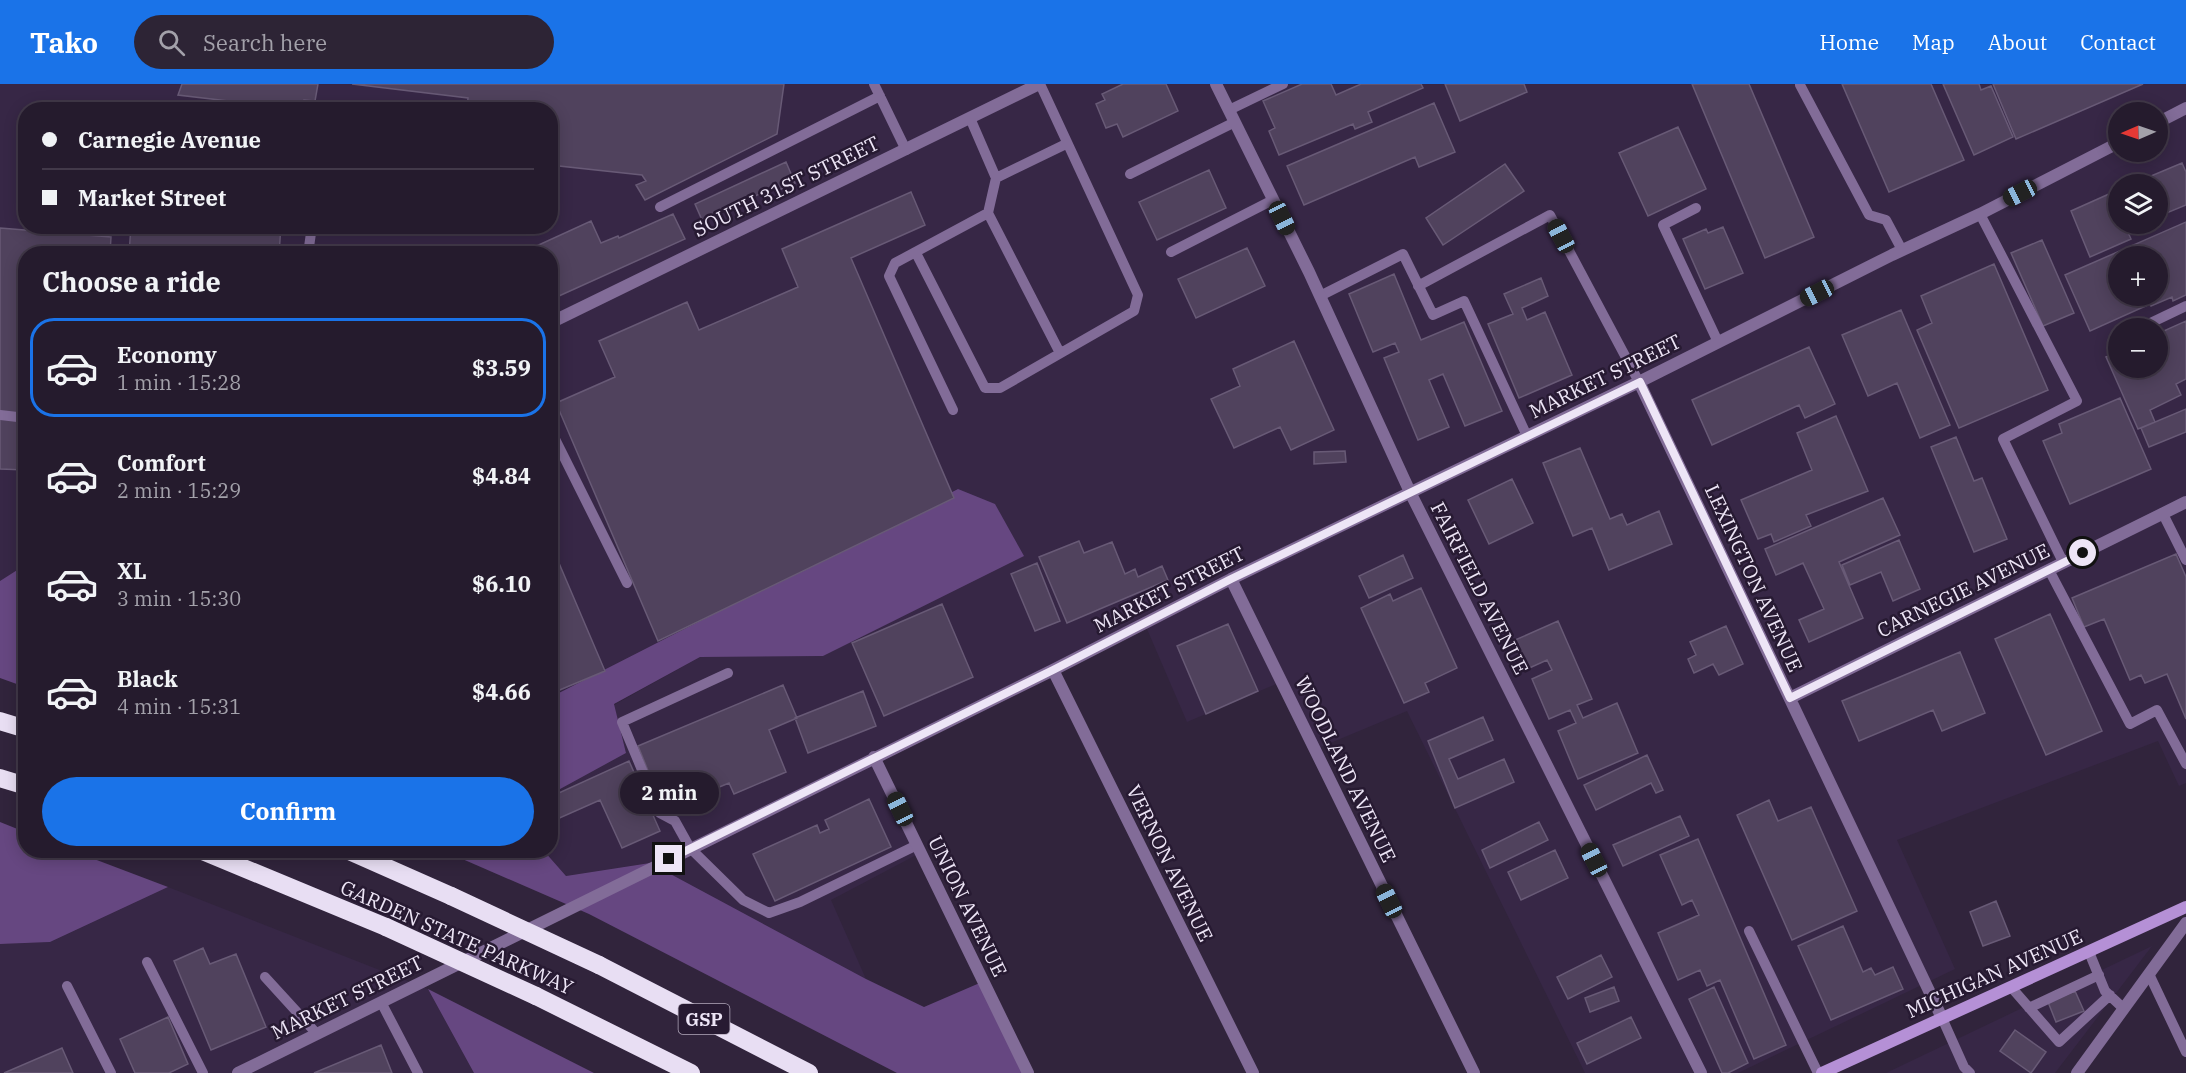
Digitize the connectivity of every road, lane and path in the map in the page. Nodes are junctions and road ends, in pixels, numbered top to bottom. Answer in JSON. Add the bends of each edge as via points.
{"nodes":[{"id":1,"x":874,"y":84,"type":"edge"},
{"id":2,"x":1039,"y":84,"type":"edge"},
{"id":3,"x":1216,"y":84,"type":"edge"},
{"id":4,"x":1283,"y":84,"type":"edge"},
{"id":5,"x":1800,"y":85,"type":"edge"},
{"id":6,"x":880,"y":96,"type":"junction"},
{"id":7,"x":2186,"y":108,"type":"edge"},
{"id":8,"x":1232,"y":116,"type":"junction"},
{"id":9,"x":2168,"y":117,"type":"edge"},
{"id":10,"x":970,"y":118,"type":"junction"},
{"id":11,"x":1066,"y":144,"type":"junction"},
{"id":12,"x":2108,"y":148,"type":"edge"},
{"id":13,"x":906,"y":150,"type":"junction"},
{"id":14,"x":1130,"y":174,"type":"dead end"},
{"id":15,"x":996,"y":178,"type":"junction"},
{"id":16,"x":1273,"y":200,"type":"junction"},
{"id":17,"x":660,"y":207,"type":"dead end"},
{"id":18,"x":1696,"y":208,"type":"dead end"},
{"id":19,"x":988,"y":213,"type":"junction"},
{"id":20,"x":1980,"y":214,"type":"junction"},
{"id":21,"x":1902,"y":250,"type":"junction"},
{"id":22,"x":916,"y":252,"type":"junction"},
{"id":23,"x":1171,"y":252,"type":"dead end"},
{"id":24,"x":1418,"y":286,"type":"junction"},
{"id":25,"x":1320,"y":296,"type":"junction"},
{"id":26,"x":2186,"y":306,"type":"edge"},
{"id":27,"x":2161,"y":318,"type":"edge"},
{"id":28,"x":558,"y":319,"type":"edge"},
{"id":29,"x":1718,"y":342,"type":"junction"},
{"id":30,"x":1060,"y":353,"type":"junction"},
{"id":31,"x":1640,"y":382,"type":"junction"},
{"id":32,"x":953,"y":410,"type":"dead end"},
{"id":33,"x":0,"y":415,"type":"edge"},
{"id":34,"x":18,"y":417,"type":"edge"},
{"id":35,"x":1527,"y":436,"type":"junction"},
{"id":36,"x":558,"y":445,"type":"edge"},
{"id":37,"x":1410,"y":492,"type":"junction"},
{"id":38,"x":2186,"y":502,"type":"edge"},
{"id":39,"x":2163,"y":514,"type":"junction"},
{"id":40,"x":2186,"y":560,"type":"edge"},
{"id":41,"x":2063,"y":562,"type":"junction"},
{"id":42,"x":2049,"y":570,"type":"junction"},
{"id":43,"x":1231,"y":579,"type":"junction"},
{"id":44,"x":627,"y":583,"type":"dead end"},
{"id":45,"x":1053,"y":670,"type":"junction"},
{"id":46,"x":728,"y":673,"type":"dead end"},
{"id":47,"x":1790,"y":698,"type":"junction"},
{"id":48,"x":0,"y":721,"type":"edge"},
{"id":49,"x":18,"y":727,"type":"edge"},
{"id":50,"x":874,"y":757,"type":"junction"},
{"id":51,"x":2186,"y":764,"type":"edge"},
{"id":52,"x":0,"y":778,"type":"edge"},
{"id":53,"x":18,"y":784,"type":"edge"},
{"id":54,"x":917,"y":844,"type":"junction"},
{"id":55,"x":690,"y":848,"type":"junction"},
{"id":56,"x":219,"y":858,"type":"edge"},
{"id":57,"x":365,"y":858,"type":"edge"},
{"id":58,"x":2185,"y":911,"type":"edge"},
{"id":59,"x":2186,"y":923,"type":"edge"},
{"id":60,"x":1749,"y":932,"type":"dead end"},
{"id":61,"x":2089,"y":952,"type":"junction"},
{"id":62,"x":147,"y":962,"type":"dead end"},
{"id":63,"x":2149,"y":974,"type":"junction"},
{"id":64,"x":2099,"y":975,"type":"junction"},
{"id":65,"x":265,"y":977,"type":"dead end"},
{"id":66,"x":67,"y":986,"type":"dead end"},
{"id":67,"x":2011,"y":987,"type":"junction"},
{"id":68,"x":2110,"y":995,"type":"junction"},
{"id":69,"x":381,"y":1002,"type":"junction"},
{"id":70,"x":2029,"y":1008,"type":"junction"},
{"id":71,"x":2123,"y":1008,"type":"junction"},
{"id":72,"x":1942,"y":1018,"type":"junction"},
{"id":73,"x":316,"y":1034,"type":"junction"},
{"id":74,"x":2186,"y":1052,"type":"edge"},
{"id":75,"x":111,"y":1073,"type":"edge"},
{"id":76,"x":202,"y":1073,"type":"edge"},
{"id":77,"x":238,"y":1073,"type":"edge"},
{"id":78,"x":418,"y":1073,"type":"edge"},
{"id":79,"x":691,"y":1073,"type":"edge"},
{"id":80,"x":809,"y":1073,"type":"edge"},
{"id":81,"x":1028,"y":1073,"type":"edge"},
{"id":82,"x":1253,"y":1073,"type":"edge"},
{"id":83,"x":1474,"y":1073,"type":"edge"},
{"id":84,"x":1701,"y":1073,"type":"edge"},
{"id":85,"x":1820,"y":1073,"type":"edge"},
{"id":86,"x":1970,"y":1073,"type":"edge"},
{"id":87,"x":2076,"y":1073,"type":"edge"}],
"edges":[{"from":1,"to":6,"type":"lane"},
{"from":2,"to":10,"type":"street","name":"SOUTH 31ST STREET"},
{"from":2,"to":11,"type":"lane"},
{"from":3,"to":8,"type":"street","name":"FAIRFIELD AVENUE"},
{"from":4,"to":8,"type":"lane"},
{"from":5,"to":21,"type":"lane","via":[[1869,215],[1886,220]]},
{"from":6,"to":13,"type":"lane"},
{"from":6,"to":17,"type":"lane"},
{"from":7,"to":9,"type":"street"},
{"from":8,"to":14,"type":"lane"},
{"from":8,"to":16,"type":"street","name":"FAIRFIELD AVENUE"},
{"from":10,"to":13,"type":"street","name":"SOUTH 31ST STREET"},
{"from":10,"to":15,"type":"lane"},
{"from":11,"to":15,"type":"lane"},
{"from":11,"to":30,"type":"lane","via":[[1138,295],[1134,311]]},
{"from":12,"to":20,"type":"street","name":"MARKET STREET"},
{"from":13,"to":28,"type":"street","name":"SOUTH 31ST STREET"},
{"from":15,"to":19,"type":"lane"},
{"from":16,"to":23,"type":"lane"},
{"from":16,"to":25,"type":"street","name":"FAIRFIELD AVENUE"},
{"from":18,"to":29,"type":"lane","via":[[1663,225]]},
{"from":19,"to":22,"type":"lane"},
{"from":19,"to":30,"type":"lane"},
{"from":20,"to":21,"type":"street","name":"MARKET STREET"},
{"from":20,"to":41,"type":"lane","via":[[2077,401],[2003,439]]},
{"from":21,"to":29,"type":"street","name":"MARKET STREET"},
{"from":22,"to":30,"type":"lane","via":[[986,388],[1000,388]]},
{"from":22,"to":32,"type":"lane","via":[[895,263],[889,276]]},
{"from":24,"to":25,"type":"lane","via":[[1403,254]]},
{"from":24,"to":31,"type":"lane","via":[[1550,215]]},
{"from":24,"to":35,"type":"lane","via":[[1433,315],[1464,301]]},
{"from":25,"to":37,"type":"street","name":"FAIRFIELD AVENUE"},
{"from":26,"to":27,"type":"lane"},
{"from":29,"to":31,"type":"street","name":"MARKET STREET"},
{"from":31,"to":35,"type":"street","name":"MARKET STREET"},
{"from":31,"to":47,"type":"street","name":"LEXINGTON AVENUE"},
{"from":33,"to":34,"type":"lane"},
{"from":35,"to":37,"type":"street","name":"MARKET STREET"},
{"from":36,"to":44,"type":"lane"},
{"from":37,"to":43,"type":"street","name":"MARKET STREET"},
{"from":37,"to":84,"type":"street","name":"FAIRFIELD AVENUE"},
{"from":38,"to":39,"type":"street","name":"CARNEGIE AVENUE"},
{"from":39,"to":40,"type":"lane"},
{"from":39,"to":41,"type":"street","name":"CARNEGIE AVENUE"},
{"from":41,"to":42,"type":"street","name":"CARNEGIE AVENUE"},
{"from":42,"to":47,"type":"street","name":"CARNEGIE AVENUE"},
{"from":42,"to":51,"type":"lane","via":[[2130,724],[2157,710]]},
{"from":43,"to":45,"type":"street","name":"MARKET STREET"},
{"from":43,"to":83,"type":"street","name":"WOODLAND AVENUE"},
{"from":45,"to":50,"type":"street","name":"MARKET STREET"},
{"from":45,"to":82,"type":"street","name":"VERNON AVENUE"},
{"from":46,"to":55,"type":"lane","via":[[622,722],[660,813],[675,821]]},
{"from":47,"to":72,"type":"street","name":"LEXINGTON AVENUE"},
{"from":48,"to":49,"type":"highway"},
{"from":50,"to":54,"type":"street","name":"UNION AVENUE"},
{"from":50,"to":55,"type":"street","name":"MARKET STREET"},
{"from":52,"to":53,"type":"highway"},
{"from":54,"to":55,"type":"lane","via":[[800,902],[769,913],[743,900]]},
{"from":54,"to":81,"type":"street","name":"UNION AVENUE"},
{"from":55,"to":69,"type":"street","name":"MARKET STREET"},
{"from":56,"to":79,"type":"highway","name":"GARDEN STATE PARKWAY","number":"GSP","bridge":true,"via":[[386,927]]},
{"from":57,"to":80,"type":"highway","name":"GARDEN STATE PARKWAY","number":"GSP","bridge":true,"via":[[599,965]]},
{"from":58,"to":61,"type":"street","name":"MICHIGAN AVENUE"},
{"from":59,"to":63,"type":"street"},
{"from":60,"to":85,"type":"lane"},
{"from":61,"to":64,"type":"lane"},
{"from":61,"to":67,"type":"street","name":"MICHIGAN AVENUE"},
{"from":62,"to":76,"type":"lane"},
{"from":63,"to":71,"type":"street"},
{"from":63,"to":74,"type":"lane"},
{"from":64,"to":68,"type":"lane"},
{"from":64,"to":70,"type":"lane"},
{"from":65,"to":73,"type":"lane"},
{"from":66,"to":75,"type":"lane"},
{"from":67,"to":70,"type":"lane"},
{"from":67,"to":72,"type":"street","name":"MICHIGAN AVENUE"},
{"from":68,"to":70,"type":"lane","via":[[2059,1042]]},
{"from":68,"to":71,"type":"lane"},
{"from":69,"to":73,"type":"street","name":"MARKET STREET"},
{"from":69,"to":78,"type":"lane"},
{"from":71,"to":87,"type":"street"},
{"from":72,"to":85,"type":"street","name":"MICHIGAN AVENUE"},
{"from":72,"to":86,"type":"lane"},
{"from":73,"to":77,"type":"street","name":"MARKET STREET"}]}
